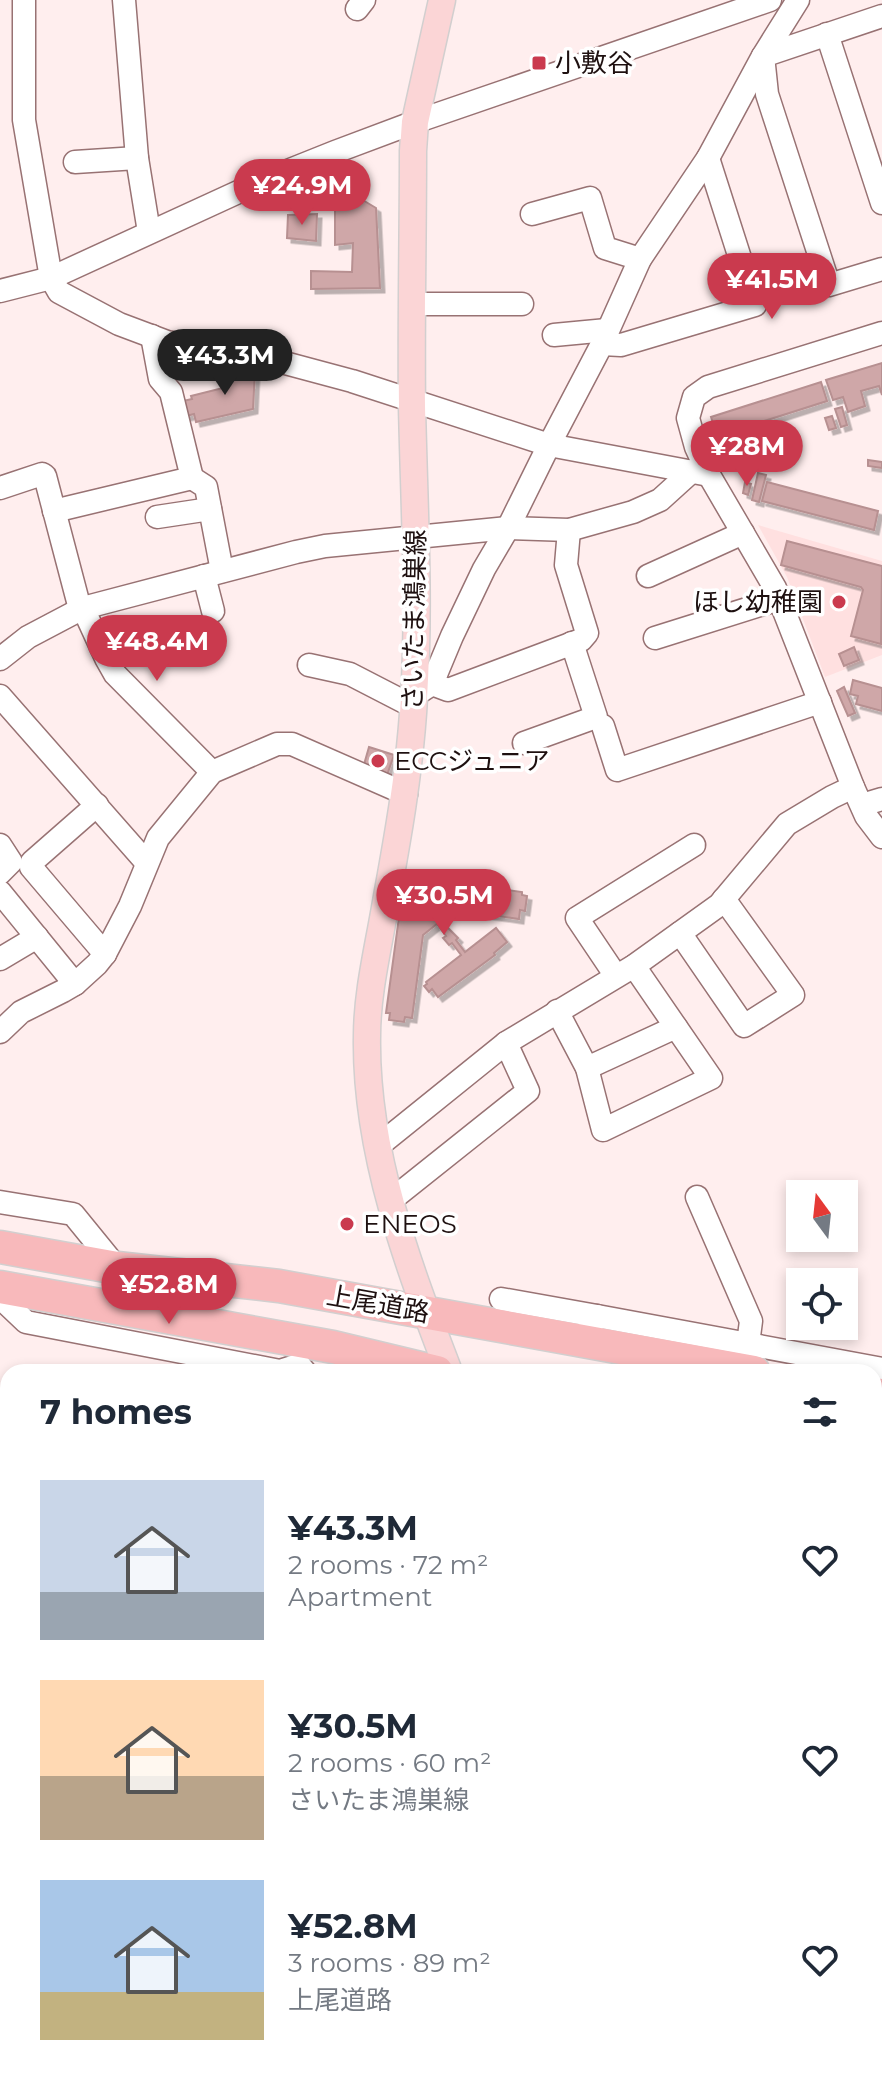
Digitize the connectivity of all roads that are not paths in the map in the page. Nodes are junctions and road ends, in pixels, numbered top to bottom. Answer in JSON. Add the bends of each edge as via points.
{"nodes":[{"id":1,"x":24,"y":0,"type":"edge"},
{"id":2,"x":124,"y":0,"type":"edge"},
{"id":3,"x":442,"y":0,"type":"edge"},
{"id":4,"x":770,"y":0,"type":"edge"},
{"id":5,"x":798,"y":0,"type":"edge"},
{"id":6,"x":882,"y":16,"type":"edge"},
{"id":7,"x":827,"y":34,"type":"junction"},
{"id":8,"x":763,"y":56,"type":"junction"},
{"id":9,"x":415,"y":122,"type":"junction"},
{"id":10,"x":137,"y":158,"type":"junction"},
{"id":11,"x":708,"y":158,"type":"junction"},
{"id":12,"x":75,"y":162,"type":"dead end"},
{"id":13,"x":882,"y":203,"type":"edge"},
{"id":14,"x":532,"y":214,"type":"dead end"},
{"id":15,"x":149,"y":232,"type":"junction"},
{"id":16,"x":640,"y":259,"type":"junction"},
{"id":17,"x":882,"y":269,"type":"edge"},
{"id":18,"x":51,"y":278,"type":"junction"},
{"id":19,"x":0,"y":291,"type":"edge"},
{"id":20,"x":413,"y":304,"type":"junction"},
{"id":21,"x":522,"y":304,"type":"dead end"},
{"id":22,"x":882,"y":333,"type":"edge"},
{"id":23,"x":554,"y":335,"type":"dead end"},
{"id":24,"x":152,"y":336,"type":"junction"},
{"id":25,"x":604,"y":337,"type":"junction"},
{"id":26,"x":412,"y":402,"type":"junction"},
{"id":27,"x":549,"y":445,"type":"junction"},
{"id":28,"x":701,"y":473,"type":"junction"},
{"id":29,"x":192,"y":478,"type":"junction"},
{"id":30,"x":0,"y":488,"type":"edge"},
{"id":31,"x":210,"y":509,"type":"junction"},
{"id":32,"x":54,"y":511,"type":"junction"},
{"id":33,"x":157,"y":517,"type":"dead end"},
{"id":34,"x":508,"y":528,"type":"junction"},
{"id":35,"x":569,"y":530,"type":"junction"},
{"id":36,"x":743,"y":533,"type":"junction"},
{"id":37,"x":415,"y":536,"type":"junction"},
{"id":38,"x":213,"y":573,"type":"junction"},
{"id":39,"x":648,"y":576,"type":"dead end"},
{"id":40,"x":779,"y":599,"type":"junction"},
{"id":41,"x":81,"y":608,"type":"junction"},
{"id":42,"x":213,"y":611,"type":"dead end"},
{"id":43,"x":655,"y":638,"type":"dead end"},
{"id":44,"x":572,"y":643,"type":"junction"},
{"id":45,"x":0,"y":659,"type":"edge"},
{"id":46,"x":309,"y":665,"type":"dead end"},
{"id":47,"x":0,"y":696,"type":"edge"},
{"id":48,"x":420,"y":696,"type":"junction"},
{"id":49,"x":818,"y":696,"type":"junction"},
{"id":50,"x":603,"y":726,"type":"dead end"},
{"id":51,"x":524,"y":743,"type":"dead end"},
{"id":52,"x":212,"y":772,"type":"junction"},
{"id":53,"x":406,"y":794,"type":"junction"},
{"id":54,"x":866,"y":797,"type":"edge"},
{"id":55,"x":97,"y":805,"type":"junction"},
{"id":56,"x":882,"y":837,"type":"edge"},
{"id":57,"x":0,"y":845,"type":"edge"},
{"id":58,"x":694,"y":845,"type":"dead end"},
{"id":59,"x":146,"y":862,"type":"junction"},
{"id":60,"x":0,"y":873,"type":"edge"},
{"id":61,"x":0,"y":892,"type":"edge"},
{"id":62,"x":724,"y":899,"type":"junction"},
{"id":63,"x":680,"y":933,"type":"junction"},
{"id":64,"x":37,"y":937,"type":"junction"},
{"id":65,"x":105,"y":954,"type":"junction"},
{"id":66,"x":0,"y":959,"type":"edge"},
{"id":67,"x":625,"y":971,"type":"junction"},
{"id":68,"x":75,"y":984,"type":"junction"},
{"id":69,"x":557,"y":1011,"type":"junction"},
{"id":70,"x":676,"y":1027,"type":"junction"},
{"id":71,"x":0,"y":1032,"type":"edge"},
{"id":72,"x":506,"y":1043,"type":"junction"},
{"id":73,"x":587,"y":1068,"type":"junction"},
{"id":74,"x":377,"y":1147,"type":"junction"},
{"id":75,"x":697,"y":1197,"type":"dead end"},
{"id":76,"x":390,"y":1201,"type":"junction"},
{"id":77,"x":0,"y":1202,"type":"edge"},
{"id":78,"x":0,"y":1247,"type":"edge"},
{"id":79,"x":117,"y":1268,"type":"junction"},
{"id":80,"x":501,"y":1299,"type":"dead end"},
{"id":81,"x":3,"y":1301,"type":"edge"},
{"id":82,"x":426,"y":1313,"type":"junction"},
{"id":83,"x":589,"y":1329,"type":"junction"},
{"id":84,"x":333,"y":1347,"type":"junction"},
{"id":85,"x":751,"y":1358,"type":"edge"},
{"id":86,"x":244,"y":1364,"type":"edge"},
{"id":87,"x":308,"y":1364,"type":"edge"},
{"id":88,"x":404,"y":1364,"type":"edge"},
{"id":89,"x":446,"y":1364,"type":"edge"},
{"id":90,"x":822,"y":1364,"type":"edge"}],
"edges":[{"from":1,"to":18,"type":"street","via":[[24,120]]},
{"from":2,"to":10,"type":"street"},
{"from":3,"to":9,"type":"main road","name":"さいたま鴻巣線"},
{"from":4,"to":9,"type":"street"},
{"from":5,"to":8,"type":"street"},
{"from":6,"to":7,"type":"street"},
{"from":7,"to":8,"type":"street"},
{"from":7,"to":13,"type":"street"},
{"from":8,"to":11,"type":"street"},
{"from":8,"to":17,"type":"street","via":[[767,94],[829,285]]},
{"from":9,"to":15,"type":"street"},
{"from":9,"to":20,"type":"main road","name":"さいたま鴻巣線"},
{"from":10,"to":12,"type":"street"},
{"from":10,"to":15,"type":"street"},
{"from":11,"to":16,"type":"street"},
{"from":11,"to":25,"type":"street","via":[[755,305],[621,345]]},
{"from":14,"to":16,"type":"street","via":[[590,198],[605,248]]},
{"from":15,"to":18,"type":"street"},
{"from":16,"to":25,"type":"street"},
{"from":18,"to":19,"type":"street"},
{"from":18,"to":24,"type":"street","via":[[59,292]]},
{"from":20,"to":21,"type":"street"},
{"from":20,"to":26,"type":"main road","name":"さいたま鴻巣線"},
{"from":22,"to":28,"type":"street","via":[[708,387],[694,397],[688,418]]},
{"from":23,"to":25,"type":"street"},
{"from":24,"to":26,"type":"street","via":[[270,359]]},
{"from":24,"to":29,"type":"street"},
{"from":25,"to":27,"type":"street"},
{"from":26,"to":27,"type":"street"},
{"from":26,"to":37,"type":"main road","name":"さいたま鴻巣線"},
{"from":27,"to":28,"type":"street"},
{"from":27,"to":34,"type":"street"},
{"from":28,"to":35,"type":"street","via":[[633,512]]},
{"from":28,"to":36,"type":"street"},
{"from":29,"to":31,"type":"street","via":[[206,487]]},
{"from":29,"to":32,"type":"street"},
{"from":30,"to":32,"type":"street","via":[[42,474]]},
{"from":31,"to":33,"type":"street"},
{"from":31,"to":38,"type":"street"},
{"from":32,"to":41,"type":"street"},
{"from":34,"to":35,"type":"street"},
{"from":34,"to":37,"type":"street"},
{"from":34,"to":48,"type":"street"},
{"from":35,"to":44,"type":"street","via":[[566,565],[587,633]]},
{"from":36,"to":39,"type":"street"},
{"from":36,"to":40,"type":"street"},
{"from":37,"to":38,"type":"street","via":[[325,546]]},
{"from":37,"to":48,"type":"main road","name":"さいたま鴻巣線"},
{"from":38,"to":41,"type":"street"},
{"from":38,"to":42,"type":"street"},
{"from":40,"to":43,"type":"street"},
{"from":40,"to":49,"type":"street"},
{"from":41,"to":45,"type":"street"},
{"from":41,"to":52,"type":"street","via":[[115,674]]},
{"from":44,"to":48,"type":"street"},
{"from":44,"to":51,"type":"street","via":[[596,717]]},
{"from":46,"to":48,"type":"street"},
{"from":47,"to":55,"type":"street"},
{"from":48,"to":53,"type":"main road","name":"さいたま鴻巣線"},
{"from":49,"to":50,"type":"street","via":[[617,770]]},
{"from":49,"to":54,"type":"street"},
{"from":52,"to":53,"type":"street","via":[[285,743]]},
{"from":52,"to":59,"type":"street","via":[[163,829]]},
{"from":53,"to":74,"type":"main road","name":"さいたま鴻巣線","via":[[367,1035]]},
{"from":54,"to":56,"type":"street","via":[[866,816]]},
{"from":54,"to":62,"type":"street","via":[[832,797],[787,824]]},
{"from":55,"to":59,"type":"street"},
{"from":55,"to":65,"type":"street","via":[[31,867]]},
{"from":57,"to":60,"type":"street","via":[[11,862]]},
{"from":58,"to":67,"type":"street","via":[[577,918]]},
{"from":59,"to":65,"type":"street"},
{"from":61,"to":64,"type":"street"},
{"from":62,"to":63,"type":"street"},
{"from":62,"to":63,"type":"street","via":[[793,995],[744,1026]]},
{"from":63,"to":67,"type":"street"},
{"from":64,"to":66,"type":"street"},
{"from":64,"to":68,"type":"street"},
{"from":65,"to":68,"type":"street"},
{"from":67,"to":69,"type":"street"},
{"from":67,"to":70,"type":"street"},
{"from":68,"to":71,"type":"street","via":[[21,1012]]},
{"from":69,"to":72,"type":"street"},
{"from":69,"to":73,"type":"street"},
{"from":70,"to":73,"type":"street"},
{"from":70,"to":73,"type":"street","via":[[711,1078],[603,1130]]},
{"from":72,"to":74,"type":"street"},
{"from":72,"to":76,"type":"street","via":[[528,1091]]},
{"from":74,"to":76,"type":"main road","name":"さいたま鴻巣線"},
{"from":75,"to":85,"type":"street","via":[[751,1321]]},
{"from":76,"to":82,"type":"main road","name":"さいたま鴻巣線"},
{"from":77,"to":79,"type":"street","via":[[73,1214]]},
{"from":78,"to":79,"type":"highway","name":"上尾道路"},
{"from":79,"to":82,"type":"highway","name":"上尾道路","via":[[279,1286]]},
{"from":80,"to":83,"type":"street"},
{"from":81,"to":84,"type":"highway","name":"上尾道路"},
{"from":81,"to":86,"type":"street","via":[[26,1322]]},
{"from":82,"to":83,"type":"highway","name":"上尾道路"},
{"from":82,"to":89,"type":"main road","name":"さいたま鴻巣線"},
{"from":83,"to":85,"type":"highway","name":"上尾道路"},
{"from":84,"to":87,"type":"street"},
{"from":84,"to":88,"type":"highway","name":"上尾道路"},
{"from":85,"to":90,"type":"street"}]}
